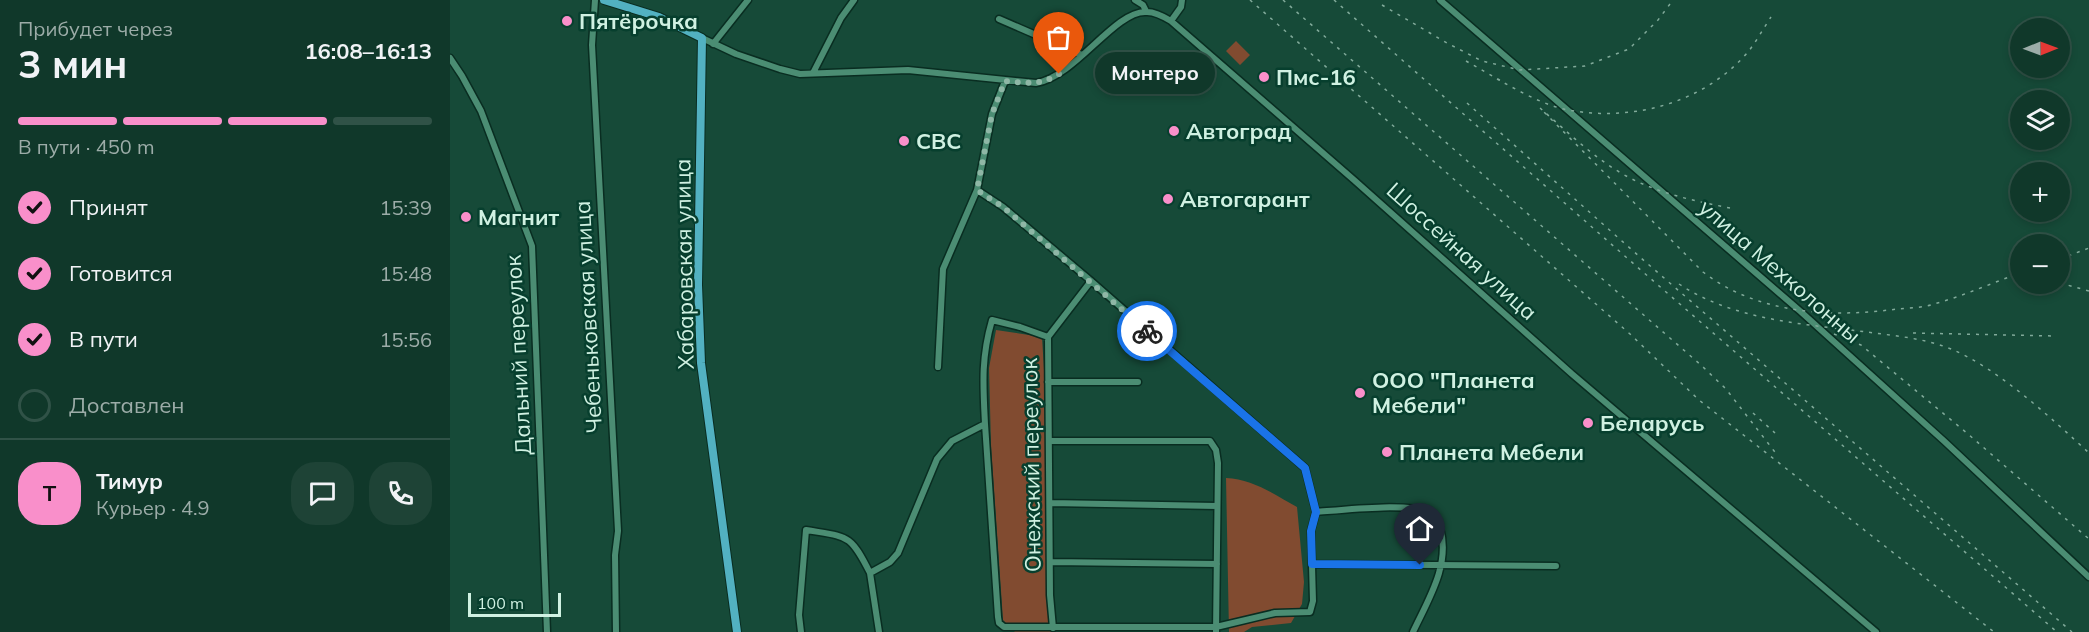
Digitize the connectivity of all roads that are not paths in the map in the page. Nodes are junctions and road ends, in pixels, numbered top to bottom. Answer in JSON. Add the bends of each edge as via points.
{"nodes":[{"id":1,"x":595,"y":0,"type":"edge"},
{"id":2,"x":604,"y":0,"type":"edge"},
{"id":3,"x":748,"y":0,"type":"edge"},
{"id":4,"x":854,"y":0,"type":"edge"},
{"id":5,"x":1135,"y":0,"type":"edge"},
{"id":6,"x":1182,"y":0,"type":"edge"},
{"id":7,"x":1440,"y":0,"type":"edge"},
{"id":8,"x":623,"y":2,"type":"edge"},
{"id":9,"x":1146,"y":11,"type":"junction"},
{"id":10,"x":999,"y":18,"type":"dead end"},
{"id":11,"x":1171,"y":21,"type":"junction"},
{"id":12,"x":702,"y":38,"type":"junction"},
{"id":13,"x":713,"y":44,"type":"junction"},
{"id":14,"x":1082,"y":56,"type":"junction"},
{"id":15,"x":450,"y":58,"type":"edge"},
{"id":16,"x":813,"y":73,"type":"junction"},
{"id":17,"x":1005,"y":81,"type":"junction"},
{"id":18,"x":977,"y":190,"type":"junction"},
{"id":19,"x":1091,"y":281,"type":"junction"},
{"id":20,"x":1048,"y":337,"type":"junction"},
{"id":21,"x":938,"y":367,"type":"dead end"},
{"id":22,"x":1048,"y":382,"type":"junction"},
{"id":23,"x":1138,"y":382,"type":"dead end"},
{"id":24,"x":985,"y":424,"type":"junction"},
{"id":25,"x":1050,"y":441,"type":"junction"},
{"id":26,"x":1050,"y":503,"type":"junction"},
{"id":27,"x":1217,"y":506,"type":"junction"},
{"id":28,"x":1316,"y":512,"type":"junction"},
{"id":29,"x":1050,"y":562,"type":"junction"},
{"id":30,"x":1217,"y":564,"type":"junction"},
{"id":31,"x":1312,"y":564,"type":"junction"},
{"id":32,"x":1441,"y":566,"type":"junction"},
{"id":33,"x":1556,"y":566,"type":"dead end"},
{"id":34,"x":870,"y":573,"type":"junction"},
{"id":35,"x":2089,"y":577,"type":"edge"},
{"id":36,"x":1053,"y":628,"type":"junction"},
{"id":37,"x":1216,"y":630,"type":"edge"},
{"id":38,"x":547,"y":632,"type":"edge"},
{"id":39,"x":616,"y":632,"type":"edge"},
{"id":40,"x":736,"y":632,"type":"edge"},
{"id":41,"x":801,"y":632,"type":"edge"},
{"id":42,"x":879,"y":632,"type":"edge"},
{"id":43,"x":1413,"y":632,"type":"edge"},
{"id":44,"x":1875,"y":632,"type":"edge"}],
"edges":[{"from":1,"to":39,"type":"street","name":"Чебеньковская улица","via":[[593,56],[618,531]]},
{"from":2,"to":8,"type":"main road"},
{"from":3,"to":13,"type":"street"},
{"from":4,"to":16,"type":"street"},
{"from":5,"to":9,"type":"street"},
{"from":6,"to":11,"type":"street"},
{"from":7,"to":35,"type":"street","name":"улица Мехколонны","via":[[1800,311]]},
{"from":8,"to":12,"type":"main road"},
{"from":9,"to":11,"type":"street","name":"Шоссейная улица"},
{"from":9,"to":14,"type":"street","via":[[1130,16]]},
{"from":10,"to":14,"type":"street"},
{"from":11,"to":44,"type":"street","name":"Шоссейная улица","via":[[1572,374]]},
{"from":12,"to":13,"type":"street"},
{"from":12,"to":40,"type":"main road","name":"Хабаровская улица","via":[[698,285],[701,363]]},
{"from":13,"to":16,"type":"street","via":[[780,69]]},
{"from":14,"to":17,"type":"street","via":[[1047,81]]},
{"from":15,"to":38,"type":"street","name":"Дальний переулок","via":[[480,111],[532,246]]},
{"from":16,"to":17,"type":"street","via":[[908,70]]},
{"from":17,"to":18,"type":"street","via":[[992,114]]},
{"from":18,"to":19,"type":"street"},
{"from":18,"to":21,"type":"street","via":[[943,269]]},
{"from":19,"to":20,"type":"street","name":"Онежский переулок"},
{"from":19,"to":28,"type":"street","via":[[1305,468]]},
{"from":20,"to":22,"type":"street","name":"Онежский переулок"},
{"from":20,"to":24,"type":"street","via":[[992,320],[985,346]]},
{"from":22,"to":23,"type":"street"},
{"from":22,"to":25,"type":"street","name":"Онежский переулок"},
{"from":24,"to":34,"type":"street","via":[[952,441],[937,459],[898,553]]},
{"from":24,"to":36,"type":"street","via":[[999,624]]},
{"from":25,"to":26,"type":"street","name":"Онежский переулок"},
{"from":25,"to":27,"type":"street","via":[[1210,441],[1218,463]]},
{"from":26,"to":27,"type":"street"},
{"from":26,"to":29,"type":"street","name":"Онежский переулок"},
{"from":27,"to":30,"type":"street"},
{"from":28,"to":31,"type":"street","via":[[1311,531]]},
{"from":28,"to":32,"type":"street","via":[[1370,507],[1432,514],[1443,538]]},
{"from":29,"to":30,"type":"street"},
{"from":29,"to":36,"type":"street","name":"Онежский переулок"},
{"from":30,"to":37,"type":"street"},
{"from":31,"to":32,"type":"street"},
{"from":31,"to":37,"type":"street","via":[[1310,612],[1275,613]]},
{"from":32,"to":33,"type":"street"},
{"from":32,"to":43,"type":"street"},
{"from":34,"to":41,"type":"street","via":[[847,537],[806,530]]},
{"from":34,"to":42,"type":"street"},
{"from":36,"to":37,"type":"street"}]}
